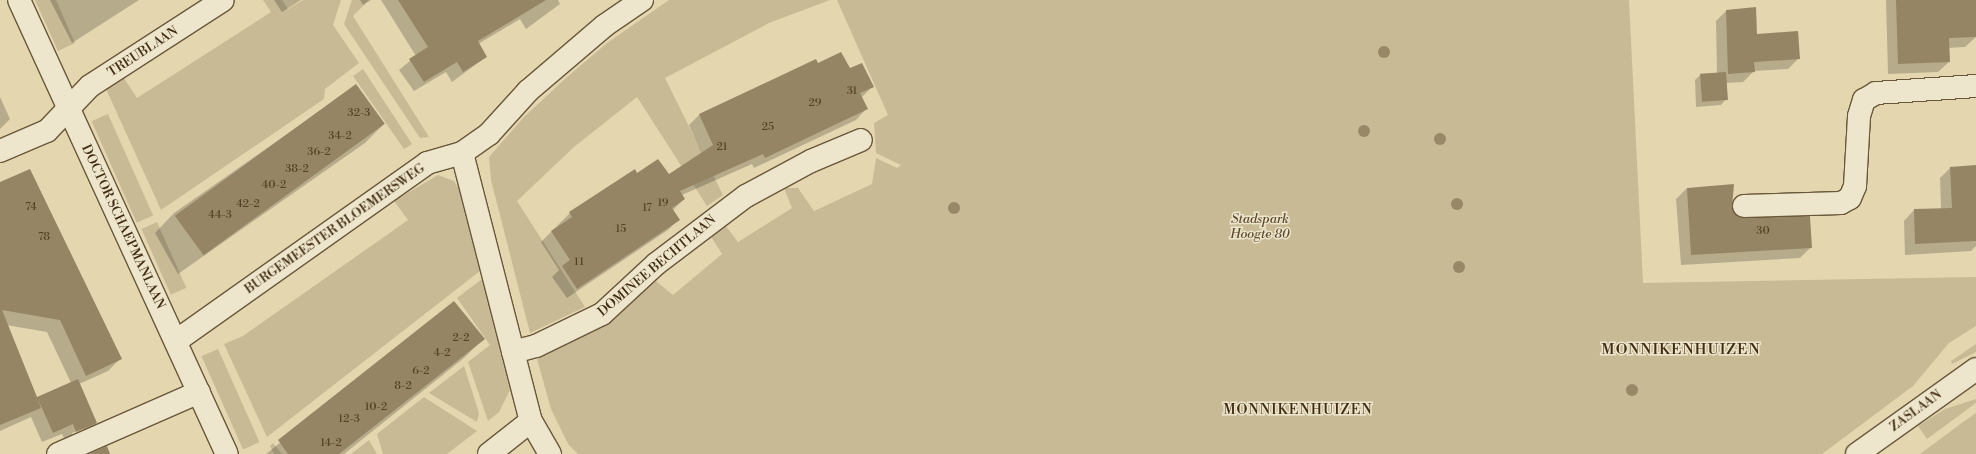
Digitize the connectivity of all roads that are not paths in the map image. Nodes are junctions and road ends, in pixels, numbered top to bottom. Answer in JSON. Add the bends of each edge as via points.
{"nodes":[{"id":1,"x":18,"y":0,"type":"edge"},
{"id":2,"x":223,"y":0,"type":"edge"},
{"id":3,"x":642,"y":0,"type":"edge"},
{"id":4,"x":1976,"y":86,"type":"edge"},
{"id":5,"x":68,"y":111,"type":"junction"},
{"id":6,"x":861,"y":140,"type":"dead end"},
{"id":7,"x":0,"y":152,"type":"edge"},
{"id":8,"x":462,"y":153,"type":"junction"},
{"id":9,"x":1744,"y":206,"type":"dead end"},
{"id":10,"x":176,"y":341,"type":"junction"},
{"id":11,"x":513,"y":352,"type":"junction"},
{"id":12,"x":1976,"y":369,"type":"edge"},
{"id":13,"x":199,"y":392,"type":"junction"},
{"id":14,"x":531,"y":421,"type":"junction"},
{"id":15,"x":58,"y":454,"type":"edge"},
{"id":16,"x":227,"y":454,"type":"edge"},
{"id":17,"x":489,"y":454,"type":"edge"},
{"id":18,"x":550,"y":454,"type":"edge"},
{"id":19,"x":1857,"y":454,"type":"edge"}],
"edges":[{"from":1,"to":5,"type":"street","name":"DOCTOR SCHAEPMANLAAN"},
{"from":2,"to":5,"type":"street","name":"TREUBLAAN","via":[[90,86]]},
{"from":3,"to":8,"type":"street","name":"BURGEMEESTER BLOEMERSWEG","via":[[565,59],[528,91],[489,134]]},
{"from":4,"to":9,"type":"street","via":[[1876,92],[1864,100],[1859,116],[1855,186],[1850,198],[1841,203]]},
{"from":5,"to":7,"type":"street","name":"TREUBLAAN","via":[[47,130]]},
{"from":5,"to":10,"type":"street","name":"DOCTOR SCHAEPMANLAAN"},
{"from":6,"to":11,"type":"street","name":"DOMINEE BECHTLAAN","via":[[778,177],[727,209],[656,264],[602,314],[536,346]]},
{"from":8,"to":10,"type":"street","name":"BURGEMEESTER BLOEMERSWEG","via":[[427,163]]},
{"from":8,"to":11,"type":"street"},
{"from":10,"to":13,"type":"street","name":"DOCTOR SCHAEPMANLAAN"},
{"from":11,"to":14,"type":"street"},
{"from":12,"to":19,"type":"street","name":"ZASLAAN"},
{"from":13,"to":15,"type":"street"},
{"from":13,"to":16,"type":"street","name":"DOCTOR SCHAEPMANLAAN"},
{"from":14,"to":17,"type":"street"},
{"from":14,"to":18,"type":"street"}]}
